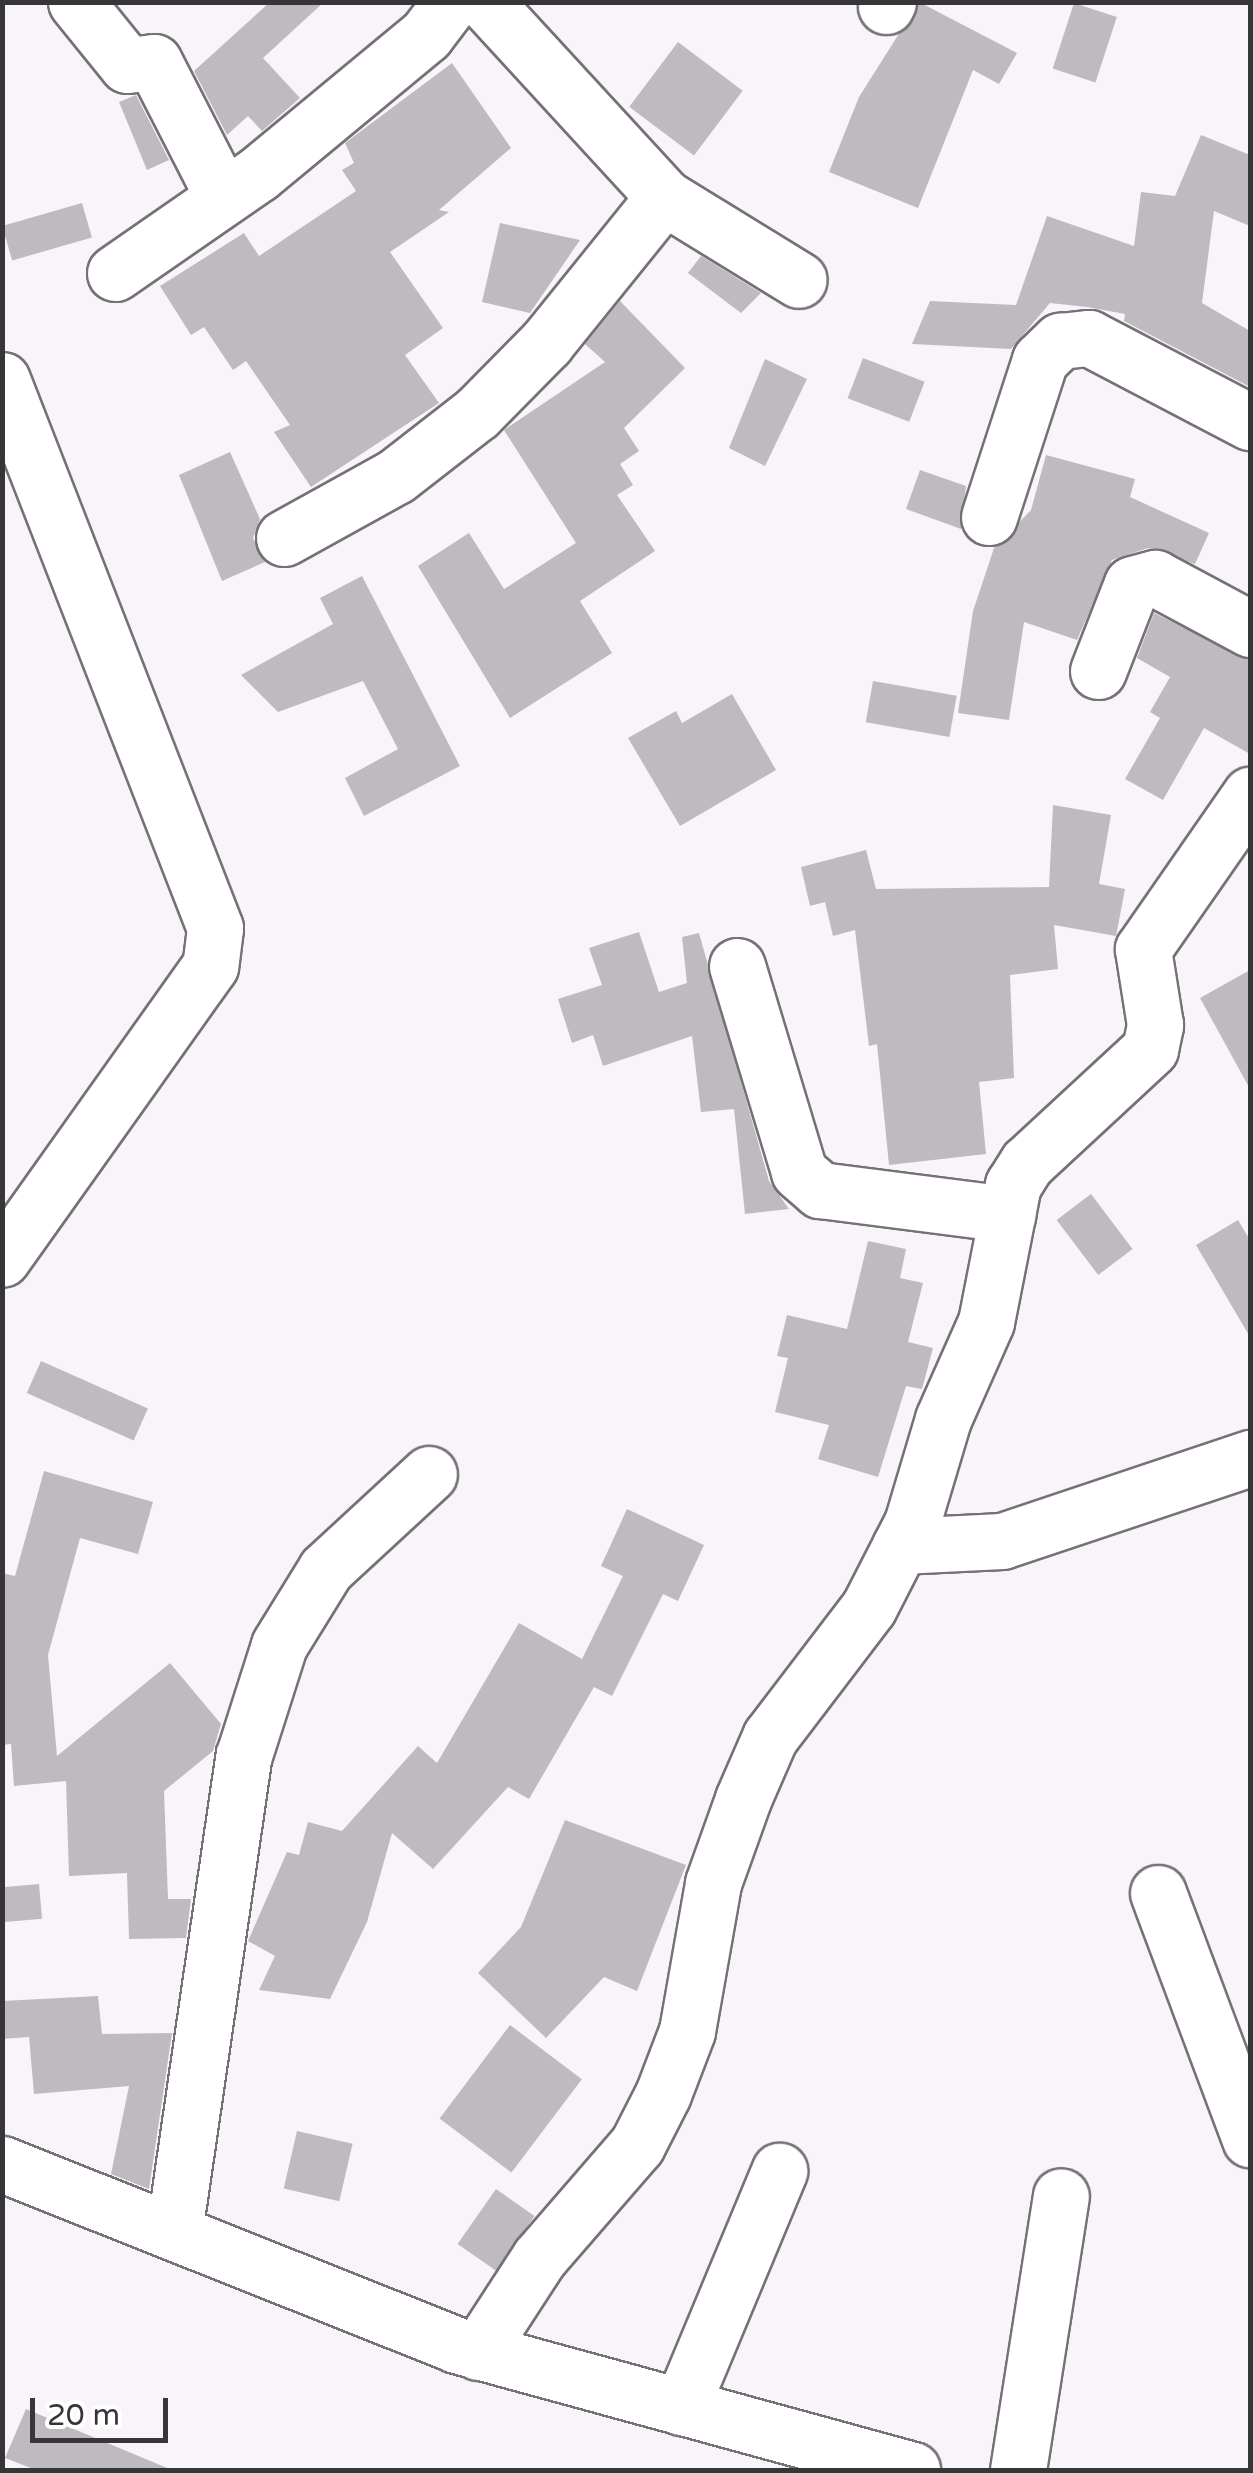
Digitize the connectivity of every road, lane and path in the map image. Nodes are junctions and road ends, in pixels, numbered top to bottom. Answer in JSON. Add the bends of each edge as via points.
{"nodes":[{"id":1,"x":76,"y":2,"type":"edge"},
{"id":2,"x":451,"y":2,"type":"edge"},
{"id":3,"x":484,"y":2,"type":"edge"},
{"id":4,"x":664,"y":197,"type":"junction"},
{"id":5,"x":224,"y":198,"type":"junction"},
{"id":6,"x":115,"y":272,"type":"dead end"},
{"id":7,"x":799,"y":280,"type":"dead end"},
{"id":8,"x":2,"y":380,"type":"edge"},
{"id":9,"x":1250,"y":422,"type":"edge"},
{"id":10,"x":989,"y":517,"type":"dead end"},
{"id":11,"x":284,"y":538,"type":"dead end"},
{"id":12,"x":1250,"y":629,"type":"edge"},
{"id":13,"x":1098,"y":671,"type":"dead end"},
{"id":14,"x":1250,"y":795,"type":"edge"},
{"id":15,"x":737,"y":966,"type":"dead end"},
{"id":16,"x":1007,"y":1214,"type":"junction"},
{"id":17,"x":2,"y":1260,"type":"edge"},
{"id":18,"x":1250,"y":1458,"type":"edge"},
{"id":19,"x":429,"y":1474,"type":"dead end"},
{"id":20,"x":900,"y":1546,"type":"junction"},
{"id":21,"x":1158,"y":1893,"type":"dead end"},
{"id":22,"x":1250,"y":2139,"type":"edge"},
{"id":23,"x":2,"y":2164,"type":"edge"},
{"id":24,"x":779,"y":2171,"type":"dead end"},
{"id":25,"x":1061,"y":2196,"type":"dead end"},
{"id":26,"x":174,"y":2232,"type":"junction"},
{"id":27,"x":478,"y":2352,"type":"junction"},
{"id":28,"x":680,"y":2407,"type":"junction"},
{"id":29,"x":912,"y":2470,"type":"edge"},
{"id":30,"x":1018,"y":2470,"type":"edge"}],
"edges":[{"from":1,"to":5,"type":"street","via":[[126,65],[154,62]]},
{"from":2,"to":5,"type":"street","via":[[426,35]]},
{"from":3,"to":4,"type":"street"},
{"from":4,"to":7,"type":"street"},
{"from":4,"to":11,"type":"street","via":[[546,344],[478,413],[396,476]]},
{"from":5,"to":6,"type":"street"},
{"from":8,"to":17,"type":"street","via":[[215,928],[210,966]]},
{"from":9,"to":10,"type":"street","via":[[1089,338],[1060,341],[1040,360]]},
{"from":12,"to":13,"type":"street","via":[[1155,578],[1132,584]]},
{"from":14,"to":16,"type":"street","via":[[1142,949],[1156,1024],[1150,1049],[1027,1163]]},
{"from":15,"to":16,"type":"street","via":[[798,1172],[820,1190]]},
{"from":16,"to":20,"type":"street","via":[[986,1322]]},
{"from":18,"to":20,"type":"street","via":[[1002,1541]]},
{"from":19,"to":26,"type":"street","via":[[326,1569],[278,1645],[244,1754]]},
{"from":20,"to":27,"type":"street","via":[[869,1606],[770,1737],[742,1799],[713,1882],[687,2031],[637,2145],[539,2258]]},
{"from":21,"to":22,"type":"street"},
{"from":23,"to":26,"type":"street"},
{"from":24,"to":28,"type":"street"},
{"from":25,"to":30,"type":"street"},
{"from":26,"to":27,"type":"street"},
{"from":27,"to":28,"type":"street"},
{"from":28,"to":29,"type":"street"}]}
